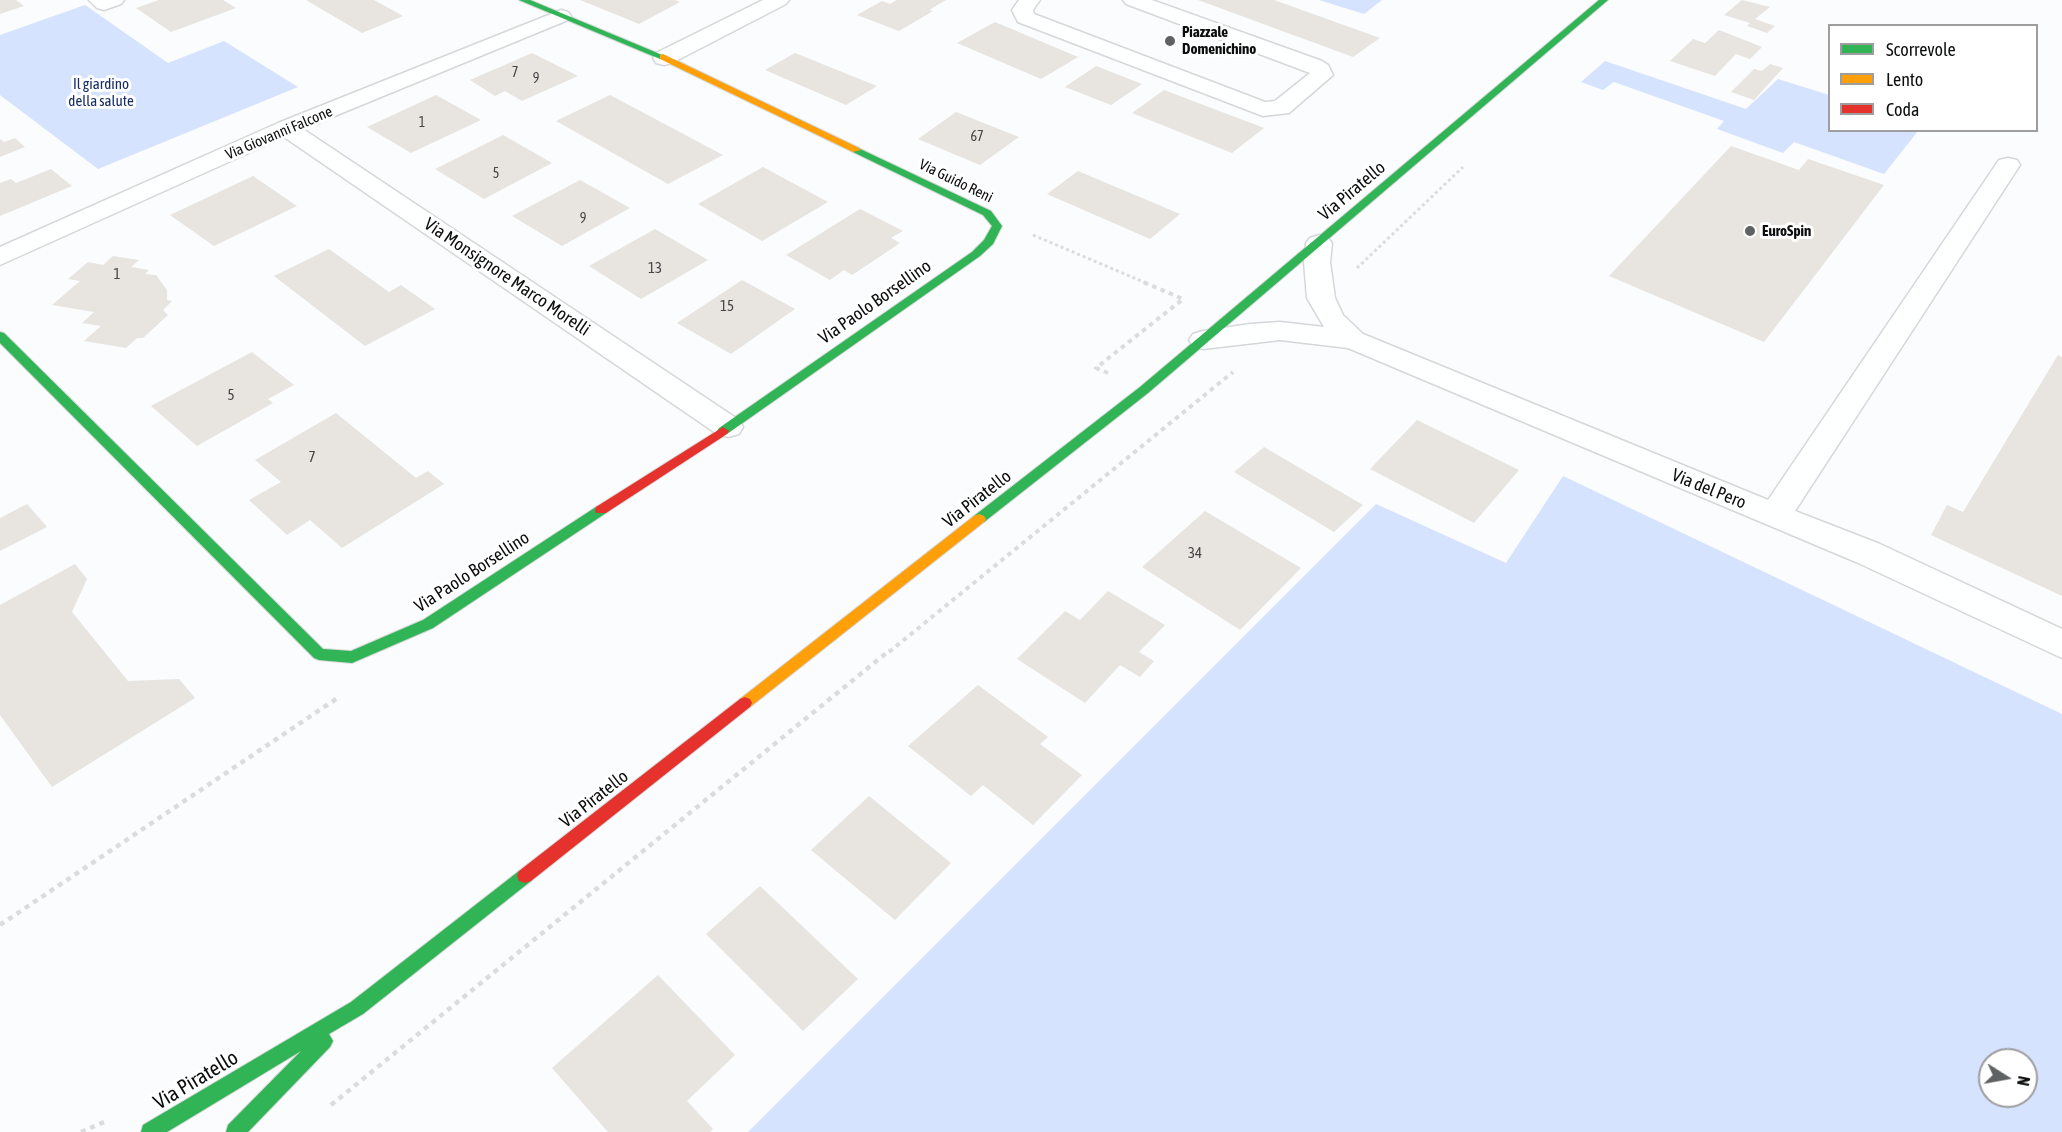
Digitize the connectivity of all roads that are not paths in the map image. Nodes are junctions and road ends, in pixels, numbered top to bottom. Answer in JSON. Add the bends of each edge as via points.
{"nodes":[{"id":1,"x":99,"y":0,"type":"edge"},
{"id":2,"x":114,"y":0,"type":"edge"},
{"id":3,"x":523,"y":0,"type":"edge"},
{"id":4,"x":779,"y":0,"type":"edge"},
{"id":5,"x":1030,"y":0,"type":"edge"},
{"id":6,"x":1133,"y":0,"type":"edge"},
{"id":7,"x":1604,"y":0,"type":"edge"},
{"id":8,"x":561,"y":16,"type":"junction"},
{"id":9,"x":664,"y":58,"type":"junction"},
{"id":10,"x":286,"y":128,"type":"junction"},
{"id":11,"x":2007,"y":165,"type":"dead end"},
{"id":12,"x":997,"y":226,"type":"joint"},
{"id":13,"x":1319,"y":243,"type":"junction"},
{"id":14,"x":0,"y":257,"type":"edge"},
{"id":15,"x":0,"y":336,"type":"edge"},
{"id":16,"x":1203,"y":340,"type":"junction"},
{"id":17,"x":1353,"y":340,"type":"junction"},
{"id":18,"x":728,"y":427,"type":"junction"},
{"id":19,"x":1775,"y":515,"type":"junction"},
{"id":20,"x":2062,"y":644,"type":"edge"},
{"id":21,"x":357,"y":1008,"type":"junction"},
{"id":22,"x":150,"y":1132,"type":"edge"},
{"id":23,"x":235,"y":1132,"type":"edge"}],
"edges":[{"from":1,"to":2,"type":"street","via":[[104,4]]},
{"from":3,"to":8,"type":"street","name":"Via Guido Reni"},
{"from":4,"to":9,"type":"street"},
{"from":5,"to":6,"type":"street","via":[[1022,10],[1026,18],[1263,109],[1281,108],[1322,75],[1314,66]]},
{"from":7,"to":13,"type":"street","name":"Via Piratello"},
{"from":8,"to":9,"type":"street","name":"Via Guido Reni"},
{"from":8,"to":10,"type":"street","name":"Via Giovanni Falcone"},
{"from":9,"to":12,"type":"street","name":"Via Guido Reni","via":[[987,213]]},
{"from":10,"to":14,"type":"street","name":"Via Giovanni Falcone"},
{"from":10,"to":18,"type":"street","name":"Via Monsignore Marco Morelli"},
{"from":11,"to":19,"type":"street"},
{"from":12,"to":18,"type":"street","name":"Via Paolo Borsellino","via":[[976,254]]},
{"from":13,"to":16,"type":"street","name":"Via Piratello"},
{"from":13,"to":17,"type":"street","name":"Via del Pero","via":[[1321,298],[1332,320]]},
{"from":15,"to":18,"type":"street","name":"Via Paolo Borsellino","via":[[319,654],[352,657],[428,624]]},
{"from":16,"to":17,"type":"street","name":"Via del Pero","via":[[1280,331]]},
{"from":16,"to":21,"type":"street","name":"Via Piratello"},
{"from":17,"to":19,"type":"street","name":"Via del Pero"},
{"from":19,"to":20,"type":"street","name":"Via del Pero","via":[[1868,553]]},
{"from":21,"to":22,"type":"street","name":"Via Piratello"},
{"from":21,"to":23,"type":"street","name":"Via Piratello"}]}
